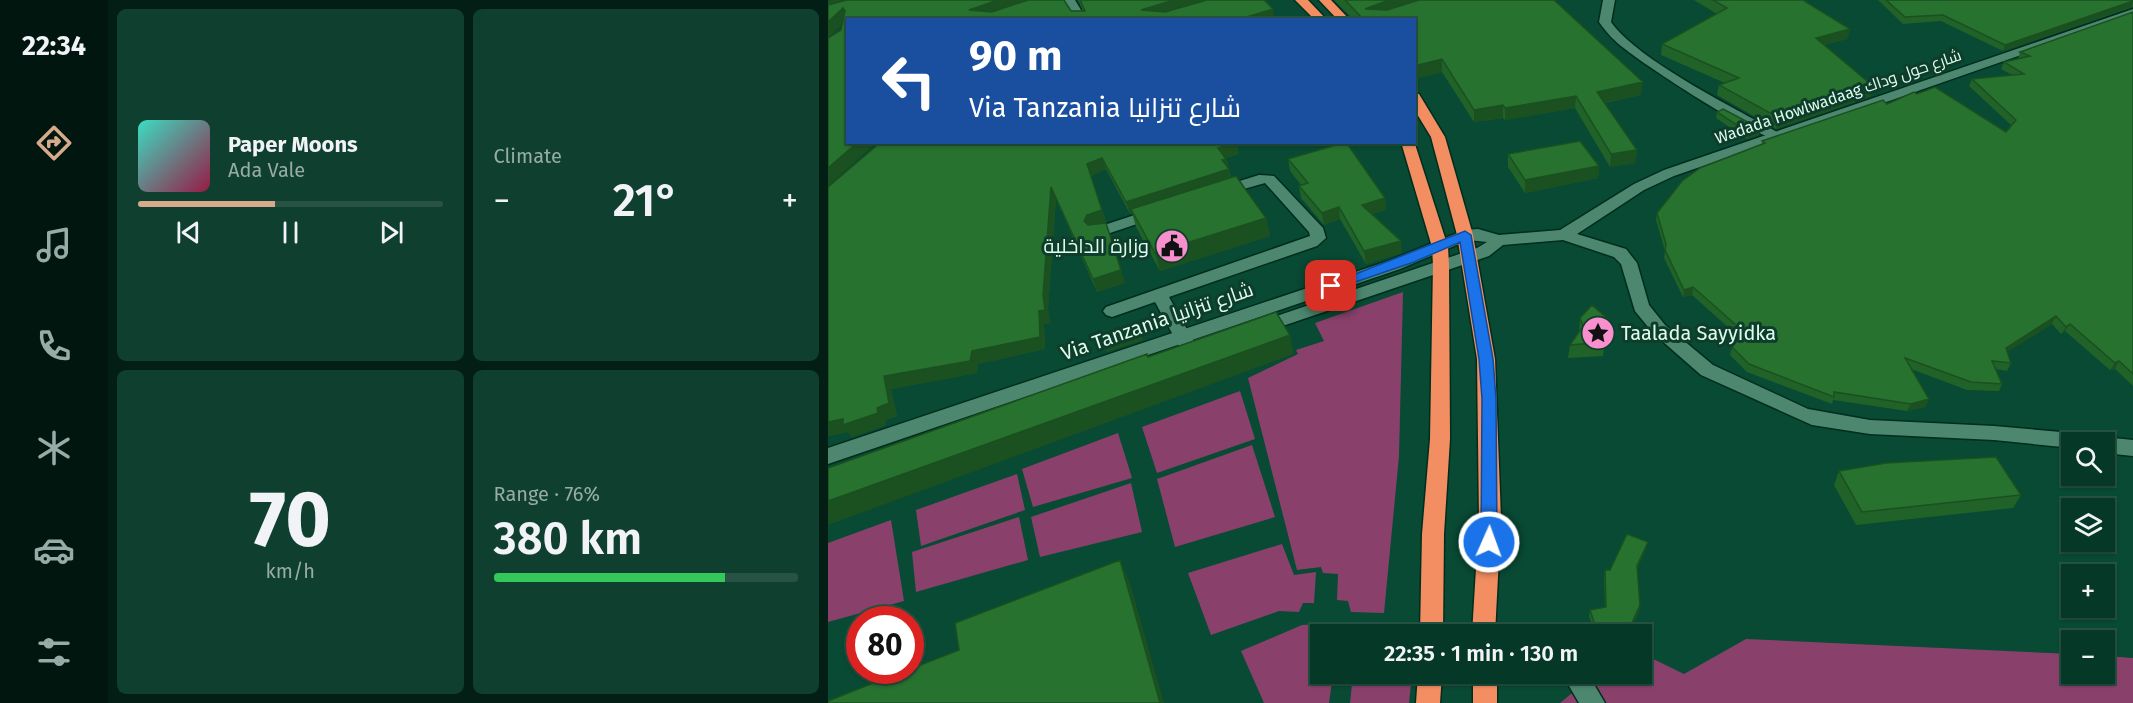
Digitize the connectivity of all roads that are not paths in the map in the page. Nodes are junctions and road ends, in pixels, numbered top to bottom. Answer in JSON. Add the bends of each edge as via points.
{"nodes":[{"id":1,"x":1069,"y":0,"type":"edge"},
{"id":2,"x":1301,"y":0,"type":"edge"},
{"id":3,"x":1325,"y":0,"type":"edge"},
{"id":4,"x":1609,"y":0,"type":"edge"},
{"id":5,"x":2133,"y":12,"type":"edge"},
{"id":6,"x":1081,"y":18,"type":"edge"},
{"id":7,"x":1320,"y":18,"type":"edge"},
{"id":8,"x":1343,"y":18,"type":"edge"},
{"id":9,"x":1416,"y":100,"type":"edge"},
{"id":10,"x":1772,"y":135,"type":"junction"},
{"id":11,"x":1409,"y":144,"type":"edge"},
{"id":12,"x":1206,"y":196,"type":"edge"},
{"id":13,"x":1173,"y":207,"type":"edge"},
{"id":14,"x":1098,"y":232,"type":"edge"},
{"id":15,"x":1465,"y":235,"type":"junction"},
{"id":16,"x":1564,"y":235,"type":"junction"},
{"id":17,"x":1499,"y":240,"type":"junction"},
{"id":18,"x":1441,"y":256,"type":"junction"},
{"id":19,"x":1469,"y":256,"type":"junction"},
{"id":20,"x":1159,"y":294,"type":"junction"},
{"id":21,"x":1112,"y":311,"type":"dead end"},
{"id":22,"x":1186,"y":343,"type":"junction"},
{"id":23,"x":1091,"y":387,"type":"edge"},
{"id":24,"x":2061,"y":439,"type":"edge"},
{"id":25,"x":2115,"y":446,"type":"edge"},
{"id":26,"x":2133,"y":448,"type":"edge"},
{"id":27,"x":828,"y":456,"type":"edge"},
{"id":28,"x":1432,"y":624,"type":"edge"},
{"id":29,"x":1485,"y":624,"type":"edge"},
{"id":30,"x":1429,"y":684,"type":"edge"},
{"id":31,"x":1485,"y":684,"type":"edge"},
{"id":32,"x":1581,"y":684,"type":"edge"},
{"id":33,"x":1428,"y":703,"type":"edge"},
{"id":34,"x":1485,"y":703,"type":"edge"},
{"id":35,"x":1593,"y":703,"type":"edge"}],
"edges":[{"from":1,"to":6,"type":"street"},
{"from":2,"to":7,"type":"highway"},
{"from":3,"to":8,"type":"highway"},
{"from":4,"to":10,"type":"street","via":[[1605,23],[1612,34],[1636,53]]},
{"from":5,"to":10,"type":"street","name":"Wadada Howlwadaag شارع حول وداك"},
{"from":9,"to":15,"type":"highway","via":[[1438,137]]},
{"from":10,"to":16,"type":"street","name":"Wadada Howlwadaag شارع حول وداك","via":[[1640,187]]},
{"from":11,"to":18,"type":"highway"},
{"from":12,"to":20,"type":"street","via":[[1269,179],[1317,231],[1318,238]]},
{"from":13,"to":14,"type":"street"},
{"from":15,"to":17,"type":"street","name":"Via Tanzania شارع تنزانيا"},
{"from":15,"to":18,"type":"street","name":"Via Tanzania شارع تنزانيا"},
{"from":15,"to":19,"type":"highway"},
{"from":16,"to":17,"type":"street","name":"Via Tanzania شارع تنزانيا"},
{"from":16,"to":24,"type":"street","via":[[1620,253],[1629,263],[1641,308],[1707,370],[1801,414],[1870,427],[1994,432]]},
{"from":17,"to":19,"type":"street","name":"Via Tanzania شارع تنزانيا","via":[[1483,252]]},
{"from":18,"to":19,"type":"street","name":"Via Tanzania شارع تنزانيا"},
{"from":18,"to":22,"type":"street","name":"Via Tanzania شارع تنزانيا"},
{"from":18,"to":28,"type":"highway","via":[[1440,439]]},
{"from":19,"to":29,"type":"highway","via":[[1489,399]]},
{"from":20,"to":21,"type":"street"},
{"from":20,"to":22,"type":"street"},
{"from":22,"to":23,"type":"street","name":"Via Tanzania شارع تنزانيا"},
{"from":22,"to":27,"type":"street","name":"Via Tanzania شارع تنزانيا"},
{"from":25,"to":26,"type":"street"},
{"from":30,"to":33,"type":"highway"},
{"from":31,"to":34,"type":"highway"},
{"from":32,"to":35,"type":"street"}]}
